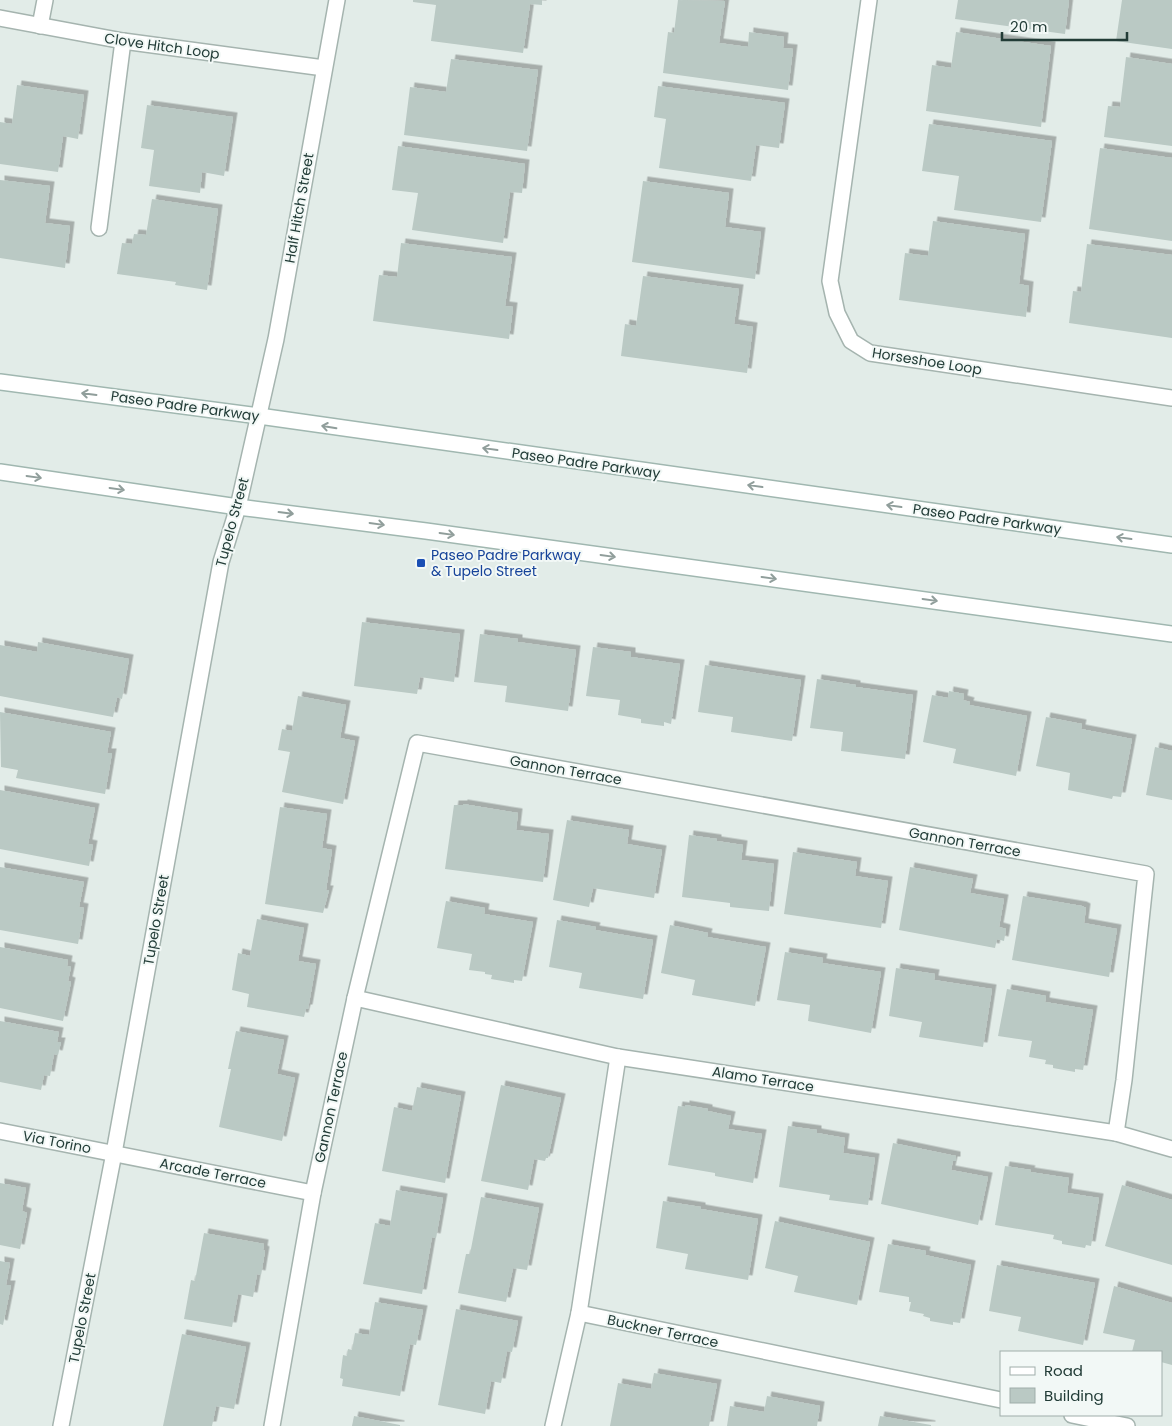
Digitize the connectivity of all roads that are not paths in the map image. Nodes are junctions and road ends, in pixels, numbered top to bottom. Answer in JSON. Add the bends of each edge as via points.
{"nodes":[{"id":1,"x":45,"y":0,"type":"edge"},
{"id":2,"x":337,"y":0,"type":"edge"},
{"id":3,"x":869,"y":0,"type":"edge"},
{"id":4,"x":0,"y":18,"type":"edge"},
{"id":5,"x":40,"y":26,"type":"junction"},
{"id":6,"x":123,"y":41,"type":"junction"},
{"id":7,"x":324,"y":68,"type":"junction"},
{"id":8,"x":99,"y":228,"type":"dead end"},
{"id":9,"x":0,"y":382,"type":"edge"},
{"id":10,"x":1172,"y":398,"type":"edge"},
{"id":11,"x":259,"y":416,"type":"junction"},
{"id":12,"x":0,"y":472,"type":"edge"},
{"id":13,"x":238,"y":507,"type":"junction"},
{"id":14,"x":1172,"y":545,"type":"edge"},
{"id":15,"x":1172,"y":634,"type":"edge"},
{"id":16,"x":355,"y":998,"type":"junction"},
{"id":17,"x":618,"y":1057,"type":"junction"},
{"id":18,"x":0,"y":1131,"type":"edge"},
{"id":19,"x":1116,"y":1133,"type":"junction"},
{"id":20,"x":1172,"y":1149,"type":"edge"},
{"id":21,"x":114,"y":1153,"type":"junction"},
{"id":22,"x":313,"y":1193,"type":"junction"},
{"id":23,"x":579,"y":1313,"type":"junction"},
{"id":24,"x":1000,"y":1400,"type":"edge"},
{"id":25,"x":1077,"y":1416,"type":"edge"},
{"id":26,"x":62,"y":1426,"type":"edge"},
{"id":27,"x":272,"y":1426,"type":"edge"},
{"id":28,"x":553,"y":1426,"type":"edge"},
{"id":29,"x":1127,"y":1426,"type":"edge"}],
"edges":[{"from":1,"to":5,"type":"street"},
{"from":2,"to":7,"type":"street","name":"Half Hitch Street"},
{"from":3,"to":10,"type":"street","name":"Horseshoe Loop","via":[[830,281],[836,314],[851,341],[870,353]]},
{"from":4,"to":5,"type":"street","name":"Clove Hitch Loop"},
{"from":5,"to":6,"type":"street","name":"Clove Hitch Loop"},
{"from":6,"to":7,"type":"street","name":"Clove Hitch Loop"},
{"from":6,"to":8,"type":"street"},
{"from":7,"to":11,"type":"street","name":"Half Hitch Street","via":[[279,324]]},
{"from":11,"to":9,"type":"street","name":"Paseo Padre Parkway","one_way":true},
{"from":11,"to":13,"type":"street","name":"Tupelo Street"},
{"from":14,"to":11,"type":"street","name":"Paseo Padre Parkway","one_way":true},
{"from":12,"to":13,"type":"street","one_way":true},
{"from":13,"to":15,"type":"street","one_way":true},
{"from":13,"to":21,"type":"street","name":"Tupelo Street","via":[[221,562]]},
{"from":16,"to":17,"type":"street","name":"Alamo Terrace"},
{"from":16,"to":19,"type":"street","name":"Gannon Terrace","via":[[417,743],[1146,874]]},
{"from":16,"to":22,"type":"street","name":"Gannon Terrace"},
{"from":17,"to":19,"type":"street","name":"Alamo Terrace"},
{"from":17,"to":23,"type":"street"},
{"from":18,"to":21,"type":"street","name":"Via Torino"},
{"from":19,"to":20,"type":"street","name":"Alamo Terrace"},
{"from":21,"to":22,"type":"street","name":"Arcade Terrace"},
{"from":21,"to":26,"type":"street","name":"Tupelo Street"},
{"from":22,"to":27,"type":"street","name":"Gannon Terrace"},
{"from":23,"to":24,"type":"street","name":"Buckner Terrace"},
{"from":23,"to":28,"type":"street"},
{"from":25,"to":29,"type":"street"}]}
